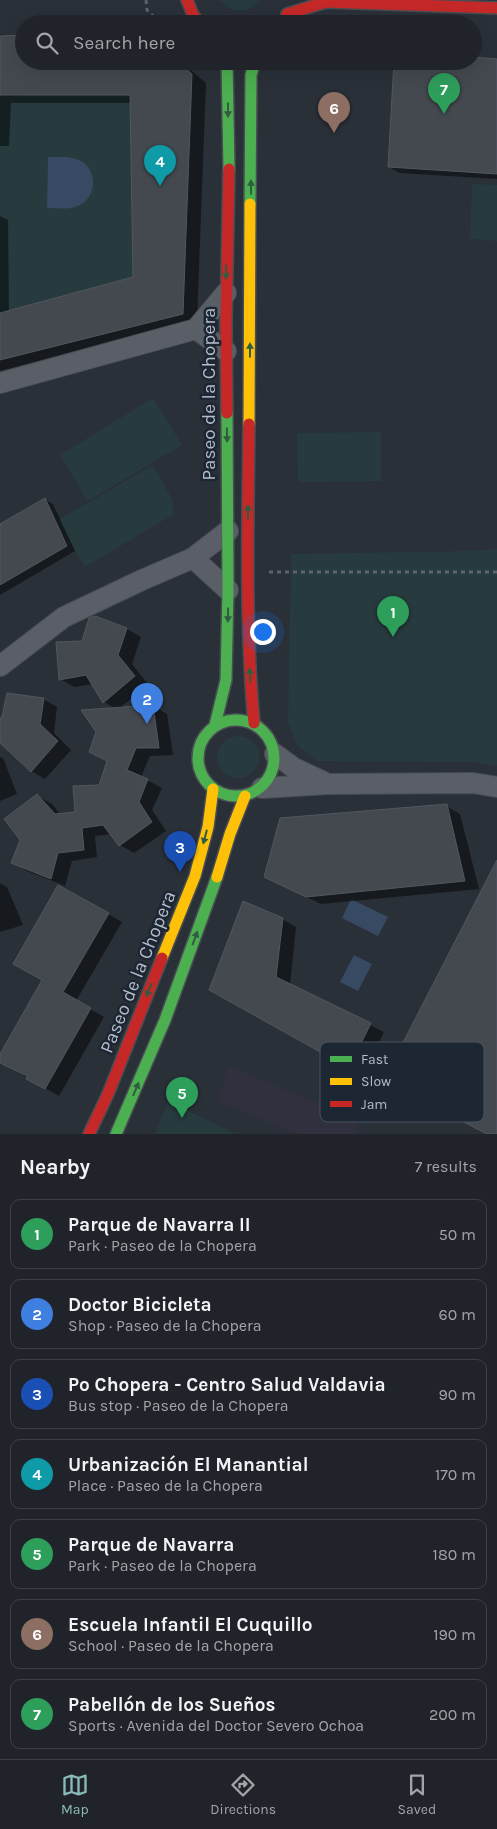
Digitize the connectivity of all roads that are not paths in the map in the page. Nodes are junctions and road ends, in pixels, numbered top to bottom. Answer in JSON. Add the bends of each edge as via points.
{"nodes":[{"id":1,"x":173,"y":0,"type":"edge"},
{"id":2,"x":292,"y":0,"type":"edge"},
{"id":3,"x":497,"y":8,"type":"edge"},
{"id":4,"x":194,"y":13,"type":"edge"},
{"id":5,"x":287,"y":14,"type":"joint"},
{"id":6,"x":227,"y":70,"type":"edge"},
{"id":7,"x":252,"y":70,"type":"edge"},
{"id":8,"x":226,"y":294,"type":"junction"},
{"id":9,"x":196,"y":329,"type":"junction"},
{"id":10,"x":226,"y":351,"type":"junction"},
{"id":11,"x":0,"y":383,"type":"edge"},
{"id":12,"x":228,"y":530,"type":"junction"},
{"id":13,"x":194,"y":558,"type":"junction"},
{"id":14,"x":228,"y":590,"type":"junction"},
{"id":15,"x":0,"y":666,"type":"edge"},
{"id":16,"x":254,"y":723,"type":"junction"},
{"id":17,"x":215,"y":725,"type":"junction"},
{"id":18,"x":275,"y":754,"type":"junction"},
{"id":19,"x":328,"y":784,"type":"junction"},
{"id":20,"x":497,"y":787,"type":"edge"},
{"id":21,"x":213,"y":789,"type":"junction"},
{"id":22,"x":254,"y":792,"type":"junction"},
{"id":23,"x":89,"y":1134,"type":"edge"},
{"id":24,"x":116,"y":1134,"type":"edge"}],
"edges":[{"from":1,"to":4,"type":"street"},
{"from":2,"to":5,"type":"main road"},
{"from":3,"to":5,"type":"main road","via":[[326,2]]},
{"from":6,"to":8,"type":"main road","name":"Paseo de la Chopera","one_way":true},
{"from":16,"to":7,"type":"main road","one_way":true,"via":[[248,572]]},
{"from":8,"to":9,"type":"street"},
{"from":8,"to":10,"type":"main road","name":"Paseo de la Chopera"},
{"from":9,"to":10,"type":"street"},
{"from":9,"to":11,"type":"street"},
{"from":10,"to":12,"type":"main road","name":"Paseo de la Chopera","one_way":true},
{"from":12,"to":13,"type":"street"},
{"from":12,"to":14,"type":"main road","name":"Paseo de la Chopera"},
{"from":13,"to":14,"type":"street"},
{"from":13,"to":15,"type":"street","via":[[64,617]]},
{"from":14,"to":17,"type":"main road","name":"Paseo de la Chopera","one_way":true,"via":[[226,680]]},
{"from":16,"to":17,"type":"main road","via":[[241,719]]},
{"from":16,"to":18,"type":"main road","via":[[269,736]]},
{"from":17,"to":21,"type":"main road","via":[[203,738],[198,756],[201,774]]},
{"from":18,"to":19,"type":"street","via":[[294,768]]},
{"from":18,"to":22,"type":"main road","via":[[273,773]]},
{"from":19,"to":20,"type":"street","via":[[473,783]]},
{"from":19,"to":22,"type":"street"},
{"from":21,"to":22,"type":"main road","via":[[228,796]]},
{"from":21,"to":23,"type":"main road","name":"Paseo de la Chopera","one_way":true,"via":[[208,827],[195,876]]},
{"from":24,"to":22,"type":"main road","name":"Paseo de la Chopera","one_way":true,"via":[[165,1020],[216,882],[230,834]]}]}
